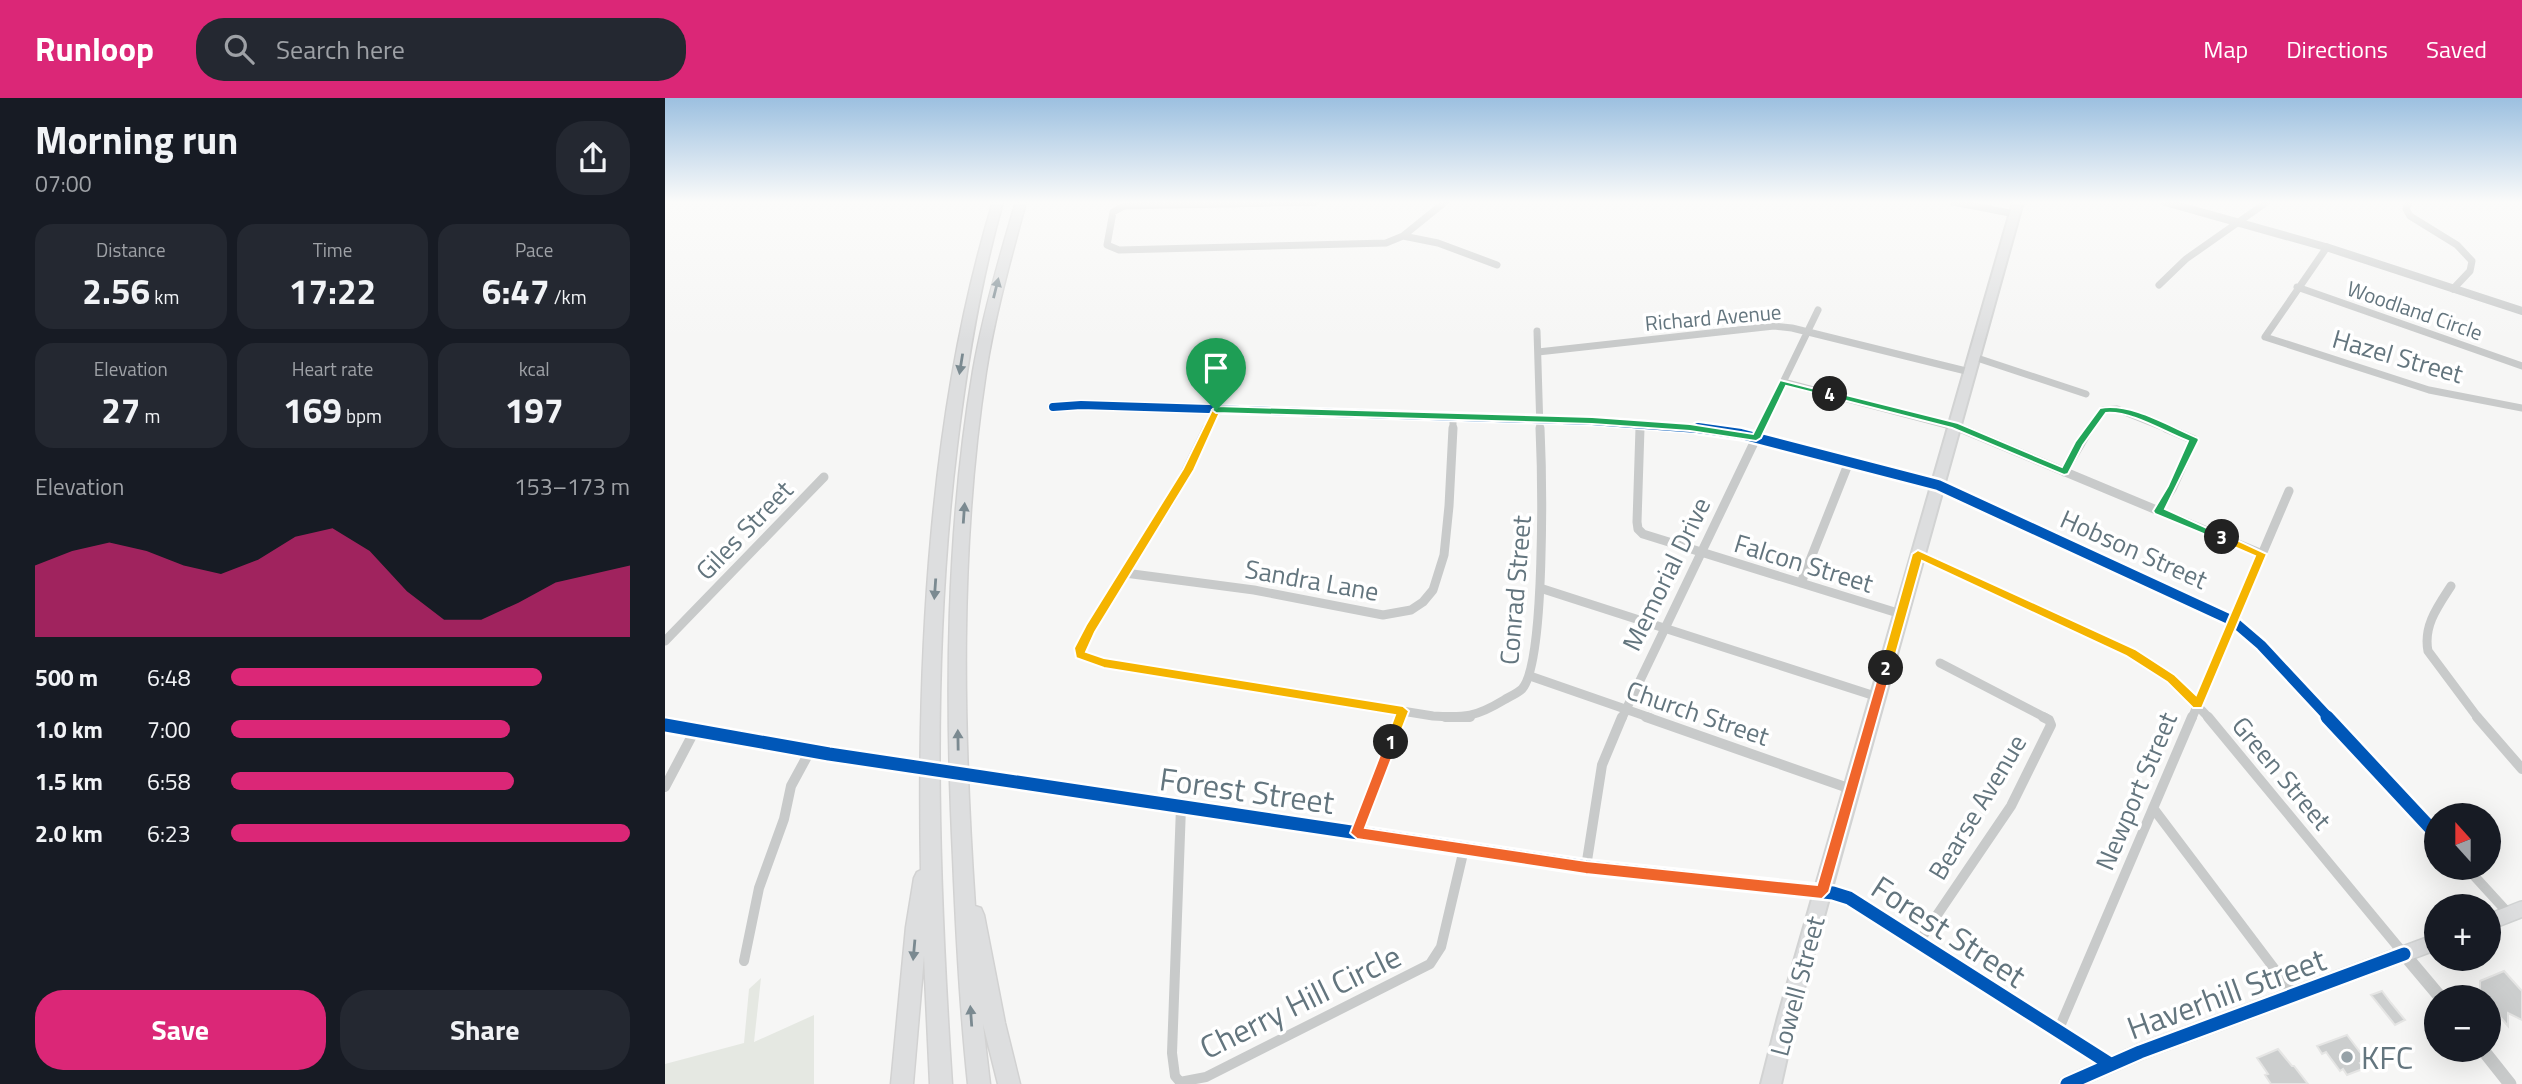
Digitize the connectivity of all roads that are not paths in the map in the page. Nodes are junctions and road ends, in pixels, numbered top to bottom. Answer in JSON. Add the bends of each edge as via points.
{"nodes":[{"id":1,"x":986,"y":248,"type":"edge"},
{"id":2,"x":1008,"y":248,"type":"edge"},
{"id":3,"x":1114,"y":248,"type":"edge"},
{"id":4,"x":1206,"y":248,"type":"edge"},
{"id":5,"x":1451,"y":248,"type":"edge"},
{"id":6,"x":2005,"y":248,"type":"edge"},
{"id":7,"x":2201,"y":248,"type":"edge"},
{"id":8,"x":2326,"y":248,"type":"edge"},
{"id":9,"x":2330,"y":248,"type":"edge"},
{"id":10,"x":2460,"y":248,"type":"edge"},
{"id":11,"x":1496,"y":265,"type":"dead end"},
{"id":12,"x":2159,"y":285,"type":"dead end"},
{"id":13,"x":2297,"y":287,"type":"junction"},
{"id":14,"x":2453,"y":289,"type":"junction"},
{"id":15,"x":1818,"y":310,"type":"dead end"},
{"id":16,"x":2522,"y":311,"type":"edge"},
{"id":17,"x":1537,"y":331,"type":"dead end"},
{"id":18,"x":1807,"y":332,"type":"junction"},
{"id":19,"x":1538,"y":352,"type":"junction"},
{"id":20,"x":1972,"y":365,"type":"junction"},
{"id":21,"x":2522,"y":366,"type":"edge"},
{"id":22,"x":1783,"y":383,"type":"junction"},
{"id":23,"x":2087,"y":394,"type":"dead end"},
{"id":24,"x":1053,"y":407,"type":"dead end"},
{"id":25,"x":2522,"y":408,"type":"edge"},
{"id":26,"x":1216,"y":410,"type":"junction"},
{"id":27,"x":1453,"y":417,"type":"junction"},
{"id":28,"x":1541,"y":419,"type":"junction"},
{"id":29,"x":1640,"y":424,"type":"junction"},
{"id":30,"x":1955,"y":425,"type":"junction"},
{"id":31,"x":1756,"y":438,"type":"junction"},
{"id":32,"x":1849,"y":462,"type":"junction"},
{"id":33,"x":2064,"y":472,"type":"junction"},
{"id":34,"x":824,"y":477,"type":"dead end"},
{"id":35,"x":1938,"y":485,"type":"junction"},
{"id":36,"x":2289,"y":491,"type":"dead end"},
{"id":37,"x":2158,"y":511,"type":"junction"},
{"id":38,"x":1701,"y":553,"type":"junction"},
{"id":39,"x":1918,"y":554,"type":"junction"},
{"id":40,"x":2262,"y":554,"type":"junction"},
{"id":41,"x":1125,"y":573,"type":"junction"},
{"id":42,"x":1801,"y":583,"type":"junction"},
{"id":43,"x":2451,"y":586,"type":"dead end"},
{"id":44,"x":1540,"y":588,"type":"junction"},
{"id":45,"x":1901,"y":614,"type":"junction"},
{"id":46,"x":2233,"y":621,"type":"junction"},
{"id":47,"x":1665,"y":629,"type":"junction"},
{"id":48,"x":665,"y":641,"type":"edge"},
{"id":49,"x":1940,"y":663,"type":"dead end"},
{"id":50,"x":1530,"y":676,"type":"junction"},
{"id":51,"x":1878,"y":697,"type":"junction"},
{"id":52,"x":2198,"y":704,"type":"junction"},
{"id":53,"x":1626,"y":710,"type":"junction"},
{"id":54,"x":1403,"y":711,"type":"junction"},
{"id":55,"x":665,"y":725,"type":"edge"},
{"id":56,"x":695,"y":730,"type":"junction"},
{"id":57,"x":810,"y":751,"type":"junction"},
{"id":58,"x":2522,"y":769,"type":"edge"},
{"id":59,"x":665,"y":787,"type":"edge"},
{"id":60,"x":1851,"y":789,"type":"junction"},
{"id":61,"x":1181,"y":807,"type":"junction"},
{"id":62,"x":2153,"y":808,"type":"junction"},
{"id":63,"x":2424,"y":821,"type":"edge"},
{"id":64,"x":1357,"y":833,"type":"junction"},
{"id":65,"x":930,"y":834,"type":"junction"},
{"id":66,"x":1464,"y":849,"type":"junction"},
{"id":67,"x":962,"y":850,"type":"junction"},
{"id":68,"x":1586,"y":867,"type":"junction"},
{"id":69,"x":2481,"y":880,"type":"edge"},
{"id":70,"x":1822,"y":892,"type":"junction"},
{"id":71,"x":2516,"y":911,"type":"edge"},
{"id":72,"x":1918,"y":943,"type":"junction"},
{"id":73,"x":2424,"y":946,"type":"edge"},
{"id":74,"x":2404,"y":954,"type":"junction"},
{"id":75,"x":744,"y":961,"type":"dead end"},
{"id":76,"x":2430,"y":985,"type":"edge"},
{"id":77,"x":2295,"y":996,"type":"junction"},
{"id":78,"x":2058,"y":1031,"type":"junction"},
{"id":79,"x":2493,"y":1062,"type":"edge"},
{"id":80,"x":2110,"y":1064,"type":"junction"},
{"id":81,"x":902,"y":1084,"type":"edge"},
{"id":82,"x":941,"y":1084,"type":"edge"},
{"id":83,"x":979,"y":1084,"type":"edge"},
{"id":84,"x":1009,"y":1084,"type":"edge"},
{"id":85,"x":1771,"y":1084,"type":"edge"},
{"id":86,"x":2067,"y":1084,"type":"edge"},
{"id":87,"x":2510,"y":1084,"type":"edge"}],
"edges":[{"from":1,"to":65,"type":"highway","one_way":true,"via":[[971,305],[942,505],[934,611]]},
{"from":67,"to":2,"type":"highway","one_way":true,"via":[[958,676],[966,495],[981,367]]},
{"from":3,"to":4,"type":"street"},
{"from":5,"to":11,"type":"street"},
{"from":6,"to":20,"type":"main road","name":"Lowell Street"},
{"from":7,"to":12,"type":"street"},
{"from":8,"to":13,"type":"street"},
{"from":9,"to":14,"type":"street"},
{"from":10,"to":14,"type":"street","via":[[2472,261],[2472,268]]},
{"from":13,"to":21,"type":"street","name":"Woodland Circle"},
{"from":13,"to":25,"type":"street","name":"Hazel Street","via":[[2265,337],[2429,390]]},
{"from":14,"to":16,"type":"street"},
{"from":15,"to":18,"type":"street","name":"Memorial Drive"},
{"from":17,"to":19,"type":"street","name":"Conrad Street"},
{"from":18,"to":19,"type":"street","name":"Richard Avenue","via":[[1764,326]]},
{"from":18,"to":20,"type":"street","name":"Richard Avenue"},
{"from":18,"to":22,"type":"street","name":"Memorial Drive"},
{"from":19,"to":28,"type":"street","name":"Conrad Street"},
{"from":20,"to":23,"type":"street","name":"Richard Avenue"},
{"from":20,"to":30,"type":"main road","name":"Lowell Street"},
{"from":22,"to":30,"type":"street"},
{"from":22,"to":31,"type":"street","name":"Memorial Drive"},
{"from":24,"to":26,"type":"street","name":"Hobson Street"},
{"from":26,"to":27,"type":"street","name":"Hobson Street"},
{"from":26,"to":41,"type":"street","via":[[1188,470]]},
{"from":27,"to":28,"type":"street","name":"Hobson Street"},
{"from":27,"to":41,"type":"street","name":"Sandra Lane","via":[[1448,517],[1439,573],[1435,588],[1413,609],[1383,615],[1254,590]]},
{"from":28,"to":29,"type":"street","name":"Hobson Street"},
{"from":28,"to":44,"type":"street","name":"Conrad Street"},
{"from":29,"to":31,"type":"street","name":"Hobson Street"},
{"from":29,"to":38,"type":"street","name":"Falcon Street","via":[[1638,529]]},
{"from":30,"to":33,"type":"street"},
{"from":30,"to":35,"type":"main road","name":"Lowell Street"},
{"from":31,"to":32,"type":"street","name":"Hobson Street"},
{"from":31,"to":38,"type":"street","name":"Memorial Drive"},
{"from":32,"to":35,"type":"street","name":"Hobson Street"},
{"from":32,"to":42,"type":"street"},
{"from":33,"to":37,"type":"street"},
{"from":33,"to":37,"type":"street","via":[[2103,410],[2194,440]]},
{"from":34,"to":48,"type":"street","name":"Giles Street"},
{"from":35,"to":39,"type":"main road","name":"Lowell Street"},
{"from":35,"to":46,"type":"street","name":"Hobson Street"},
{"from":36,"to":40,"type":"street","name":"Newport Street"},
{"from":37,"to":40,"type":"street"},
{"from":38,"to":42,"type":"street","name":"Falcon Street"},
{"from":38,"to":47,"type":"street","name":"Memorial Drive"},
{"from":39,"to":45,"type":"main road","name":"Lowell Street"},
{"from":39,"to":52,"type":"street","name":"Green Street","via":[[2131,653],[2171,678]]},
{"from":40,"to":46,"type":"street","name":"Newport Street"},
{"from":41,"to":54,"type":"street","name":"Conrad Street","via":[[1080,655],[1104,663]]},
{"from":42,"to":45,"type":"street","name":"Falcon Street"},
{"from":43,"to":58,"type":"street","via":[[2423,639],[2481,722]]},
{"from":44,"to":47,"type":"street"},
{"from":44,"to":50,"type":"street","name":"Conrad Street"},
{"from":45,"to":51,"type":"main road","name":"Lowell Street"},
{"from":46,"to":52,"type":"street","name":"Newport Street"},
{"from":46,"to":63,"type":"street","name":"Hobson Street","via":[[2262,645]]},
{"from":47,"to":51,"type":"street"},
{"from":47,"to":53,"type":"street","name":"Memorial Drive"},
{"from":49,"to":72,"type":"street","name":"Bearse Avenue","via":[[2049,720],[2050,729],[2011,806]]},
{"from":50,"to":53,"type":"street","name":"Church Street"},
{"from":50,"to":54,"type":"street","name":"Conrad Street","via":[[1522,689],[1466,718]]},
{"from":51,"to":60,"type":"main road","name":"Lowell Street"},
{"from":52,"to":62,"type":"street","name":"Newport Street"},
{"from":52,"to":74,"type":"street","name":"Green Street"},
{"from":53,"to":60,"type":"street","name":"Church Street"},
{"from":53,"to":68,"type":"street","name":"Memorial Drive","via":[[1602,765]]},
{"from":54,"to":64,"type":"street"},
{"from":55,"to":56,"type":"street","name":"Forest Street"},
{"from":56,"to":57,"type":"street","name":"Forest Street"},
{"from":56,"to":59,"type":"street"},
{"from":57,"to":61,"type":"street","name":"Forest Street","bridge":true},
{"from":57,"to":75,"type":"street","via":[[791,786],[759,888]]},
{"from":60,"to":70,"type":"main road","name":"Lowell Street"},
{"from":61,"to":64,"type":"street","name":"Forest Street"},
{"from":61,"to":66,"type":"street","name":"Cherry Hill Circle","via":[[1172,1053],[1180,1082],[1206,1077],[1430,964],[1441,947]]},
{"from":62,"to":77,"type":"street"},
{"from":62,"to":78,"type":"street","name":"Newport Street"},
{"from":64,"to":66,"type":"street","name":"Forest Street"},
{"from":65,"to":81,"type":"highway","one_way":true,"via":[[916,926]]},
{"from":65,"to":82,"type":"highway"},
{"from":66,"to":68,"type":"street","name":"Forest Street"},
{"from":83,"to":67,"type":"highway","one_way":true},
{"from":67,"to":84,"type":"highway"},
{"from":68,"to":70,"type":"street","name":"Forest Street"},
{"from":69,"to":71,"type":"street"},
{"from":70,"to":72,"type":"street","name":"Forest Street","via":[[1849,898]]},
{"from":70,"to":85,"type":"main road","name":"Lowell Street"},
{"from":72,"to":78,"type":"street","name":"Forest Street"},
{"from":73,"to":74,"type":"main road","name":"Haverhill Street"},
{"from":74,"to":76,"type":"street"},
{"from":74,"to":77,"type":"main road","name":"Haverhill Street"},
{"from":77,"to":80,"type":"main road","name":"Haverhill Street"},
{"from":78,"to":80,"type":"street","name":"Forest Street"},
{"from":79,"to":87,"type":"street"},
{"from":80,"to":86,"type":"main road","name":"Haverhill Street"}]}
